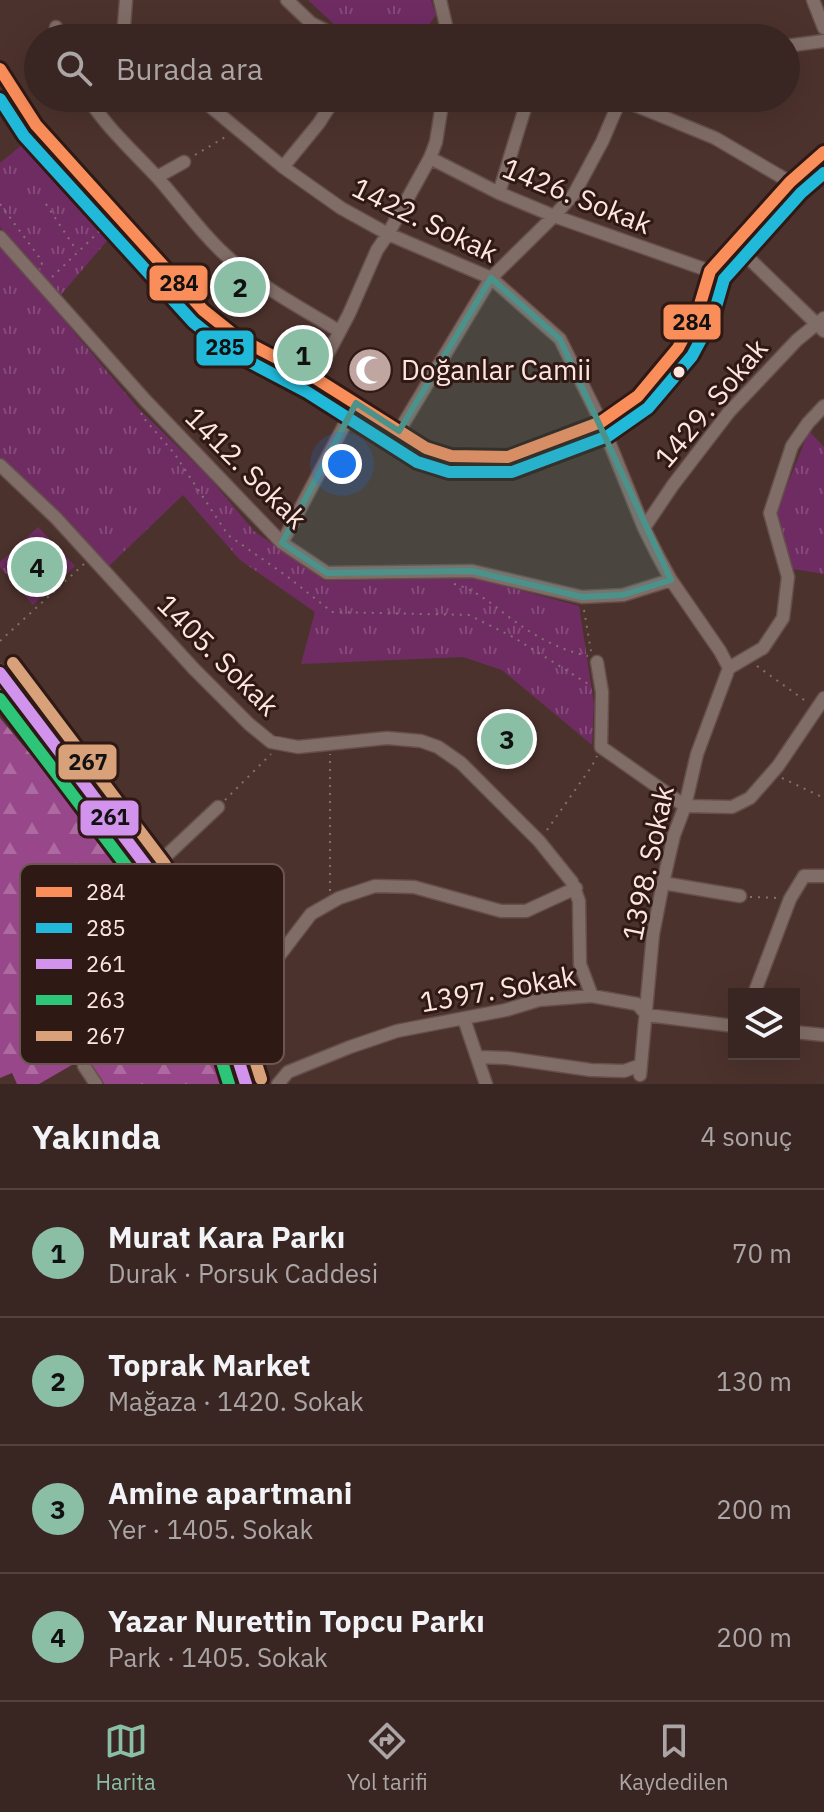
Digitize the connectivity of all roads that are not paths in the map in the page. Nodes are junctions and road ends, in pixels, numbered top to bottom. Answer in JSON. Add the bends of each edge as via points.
{"nodes":[{"id":1,"x":126,"y":0,"type":"edge"},
{"id":2,"x":287,"y":0,"type":"edge"},
{"id":3,"x":440,"y":0,"type":"edge"},
{"id":4,"x":813,"y":0,"type":"edge"},
{"id":5,"x":124,"y":24,"type":"edge"},
{"id":6,"x":313,"y":24,"type":"edge"},
{"id":7,"x":446,"y":24,"type":"edge"},
{"id":8,"x":824,"y":28,"type":"edge"},
{"id":9,"x":824,"y":41,"type":"edge"},
{"id":10,"x":800,"y":44,"type":"edge"},
{"id":11,"x":0,"y":69,"type":"edge"},
{"id":12,"x":24,"y":106,"type":"edge"},
{"id":13,"x":28,"y":112,"type":"edge"},
{"id":14,"x":98,"y":112,"type":"edge"},
{"id":15,"x":216,"y":112,"type":"edge"},
{"id":16,"x":326,"y":112,"type":"edge"},
{"id":17,"x":441,"y":112,"type":"edge"},
{"id":18,"x":524,"y":112,"type":"edge"},
{"id":19,"x":615,"y":112,"type":"edge"},
{"id":20,"x":654,"y":112,"type":"edge"},
{"id":21,"x":824,"y":152,"type":"edge"},
{"id":22,"x":430,"y":158,"type":"junction"},
{"id":23,"x":184,"y":162,"type":"road end"},
{"id":24,"x":283,"y":167,"type":"junction"},
{"id":25,"x":157,"y":177,"type":"junction"},
{"id":26,"x":790,"y":182,"type":"junction"},
{"id":27,"x":499,"y":193,"type":"junction"},
{"id":28,"x":554,"y":216,"type":"junction"},
{"id":29,"x":388,"y":234,"type":"junction"},
{"id":30,"x":0,"y":237,"type":"edge"},
{"id":31,"x":735,"y":245,"type":"junction"},
{"id":32,"x":710,"y":271,"type":"junction"},
{"id":33,"x":491,"y":278,"type":"junction"},
{"id":34,"x":822,"y":325,"type":"edge"},
{"id":35,"x":339,"y":331,"type":"junction"},
{"id":36,"x":315,"y":378,"type":"junction"},
{"id":37,"x":356,"y":403,"type":"junction"},
{"id":38,"x":824,"y":406,"type":"edge"},
{"id":39,"x":601,"y":422,"type":"junction"},
{"id":40,"x":399,"y":431,"type":"junction"},
{"id":41,"x":0,"y":465,"type":"edge"},
{"id":42,"x":644,"y":528,"type":"junction"},
{"id":43,"x":282,"y":543,"type":"junction"},
{"id":44,"x":671,"y":580,"type":"junction"},
{"id":45,"x":597,"y":662,"type":"dead end"},
{"id":46,"x":729,"y":668,"type":"junction"},
{"id":47,"x":0,"y":673,"type":"edge"},
{"id":48,"x":0,"y":697,"type":"edge"},
{"id":49,"x":820,"y":703,"type":"edge"},
{"id":50,"x":685,"y":806,"type":"junction"},
{"id":51,"x":218,"y":807,"type":"road end"},
{"id":52,"x":126,"y":864,"type":"edge"},
{"id":53,"x":145,"y":864,"type":"edge"},
{"id":54,"x":157,"y":864,"type":"edge"},
{"id":55,"x":824,"y":876,"type":"edge"},
{"id":56,"x":663,"y":883,"type":"junction"},
{"id":57,"x":576,"y":888,"type":"junction"},
{"id":58,"x":740,"y":896,"type":"road end"},
{"id":59,"x":284,"y":949,"type":"edge"},
{"id":60,"x":756,"y":988,"type":"edge"},
{"id":61,"x":592,"y":996,"type":"junction"},
{"id":62,"x":647,"y":1015,"type":"junction"},
{"id":63,"x":464,"y":1019,"type":"junction"},
{"id":64,"x":728,"y":1025,"type":"edge"},
{"id":65,"x":800,"y":1033,"type":"edge"},
{"id":66,"x":824,"y":1035,"type":"edge"},
{"id":67,"x":477,"y":1057,"type":"junction"},
{"id":68,"x":225,"y":1064,"type":"edge"},
{"id":69,"x":237,"y":1064,"type":"edge"},
{"id":70,"x":84,"y":1066,"type":"dead end"},
{"id":71,"x":96,"y":1084,"type":"edge"},
{"id":72,"x":232,"y":1084,"type":"edge"},
{"id":73,"x":246,"y":1084,"type":"edge"},
{"id":74,"x":278,"y":1084,"type":"edge"},
{"id":75,"x":486,"y":1084,"type":"edge"}],
"edges":[{"from":1,"to":5,"type":"street"},
{"from":2,"to":6,"type":"street"},
{"from":3,"to":7,"type":"street"},
{"from":4,"to":8,"type":"street"},
{"from":9,"to":10,"type":"street"},
{"from":11,"to":12,"type":"street"},
{"from":13,"to":36,"type":"street","via":[[219,325]]},
{"from":14,"to":25,"type":"street"},
{"from":15,"to":24,"type":"street","name":"1422. Sokak"},
{"from":16,"to":24,"type":"street"},
{"from":17,"to":22,"type":"street"},
{"from":18,"to":27,"type":"street"},
{"from":19,"to":28,"type":"street","via":[[574,194]]},
{"from":20,"to":26,"type":"street","via":[[715,138]]},
{"from":21,"to":26,"type":"street"},
{"from":22,"to":27,"type":"street","name":"1426. Sokak"},
{"from":22,"to":29,"type":"street"},
{"from":23,"to":25,"type":"street"},
{"from":24,"to":29,"type":"street","name":"1422. Sokak"},
{"from":25,"to":35,"type":"street","via":[[230,259]]},
{"from":26,"to":31,"type":"street"},
{"from":27,"to":28,"type":"street","name":"1426. Sokak"},
{"from":28,"to":32,"type":"street","name":"1426. Sokak"},
{"from":28,"to":33,"type":"street"},
{"from":29,"to":33,"type":"street","name":"1422. Sokak"},
{"from":29,"to":35,"type":"street"},
{"from":30,"to":43,"type":"street","name":"1412. Sokak"},
{"from":31,"to":32,"type":"street"},
{"from":31,"to":34,"type":"street"},
{"from":32,"to":39,"type":"street","via":[[698,311],[678,348],[638,396]]},
{"from":33,"to":39,"type":"street","name":"1422. Sokak","via":[[560,339]]},
{"from":33,"to":40,"type":"street"},
{"from":34,"to":42,"type":"street","name":"1429. Sokak","via":[[797,340],[729,412]]},
{"from":35,"to":36,"type":"street"},
{"from":36,"to":37,"type":"street"},
{"from":37,"to":40,"type":"street"},
{"from":37,"to":43,"type":"street"},
{"from":38,"to":46,"type":"street","via":[[792,446],[770,513],[788,577],[783,618],[763,648]]},
{"from":39,"to":40,"type":"street","via":[[508,457],[451,456]]},
{"from":39,"to":42,"type":"street","name":"1422. Sokak"},
{"from":41,"to":57,"type":"street","name":"1405. Sokak","via":[[271,742],[298,747],[387,738],[438,747],[539,841]]},
{"from":42,"to":44,"type":"street","name":"1422. Sokak"},
{"from":43,"to":44,"type":"street","name":"1412. Sokak","via":[[327,573],[472,571],[582,597],[623,595]]},
{"from":44,"to":46,"type":"street","name":"1422. Sokak"},
{"from":45,"to":50,"type":"street","via":[[601,747]]},
{"from":46,"to":50,"type":"street","name":"1398. Sokak","via":[[697,754]]},
{"from":47,"to":53,"type":"main road"},
{"from":48,"to":52,"type":"main road","via":[[90,810]]},
{"from":49,"to":50,"type":"street","via":[[750,798],[732,807]]},
{"from":50,"to":56,"type":"street","name":"1398. Sokak"},
{"from":51,"to":54,"type":"street"},
{"from":55,"to":60,"type":"street","via":[[804,876],[790,899]]},
{"from":56,"to":58,"type":"street"},
{"from":56,"to":62,"type":"street","name":"1398. Sokak"},
{"from":57,"to":59,"type":"street","via":[[526,911],[501,911],[414,887],[375,886],[311,914]]},
{"from":57,"to":61,"type":"street","via":[[580,964]]},
{"from":61,"to":62,"type":"street","name":"1397. Sokak","via":[[637,1004]]},
{"from":61,"to":63,"type":"street","name":"1397. Sokak","via":[[539,1000]]},
{"from":62,"to":64,"type":"street","name":"1397. Sokak"},
{"from":62,"to":67,"type":"street","name":"1398. Sokak","via":[[640,1070]]},
{"from":63,"to":67,"type":"street"},
{"from":63,"to":74,"type":"street","name":"1397. Sokak","via":[[397,1031],[350,1047],[288,1072]]},
{"from":65,"to":66,"type":"street"},
{"from":67,"to":75,"type":"street"},
{"from":68,"to":72,"type":"main road"},
{"from":69,"to":73,"type":"main road"},
{"from":70,"to":71,"type":"street"}]}
